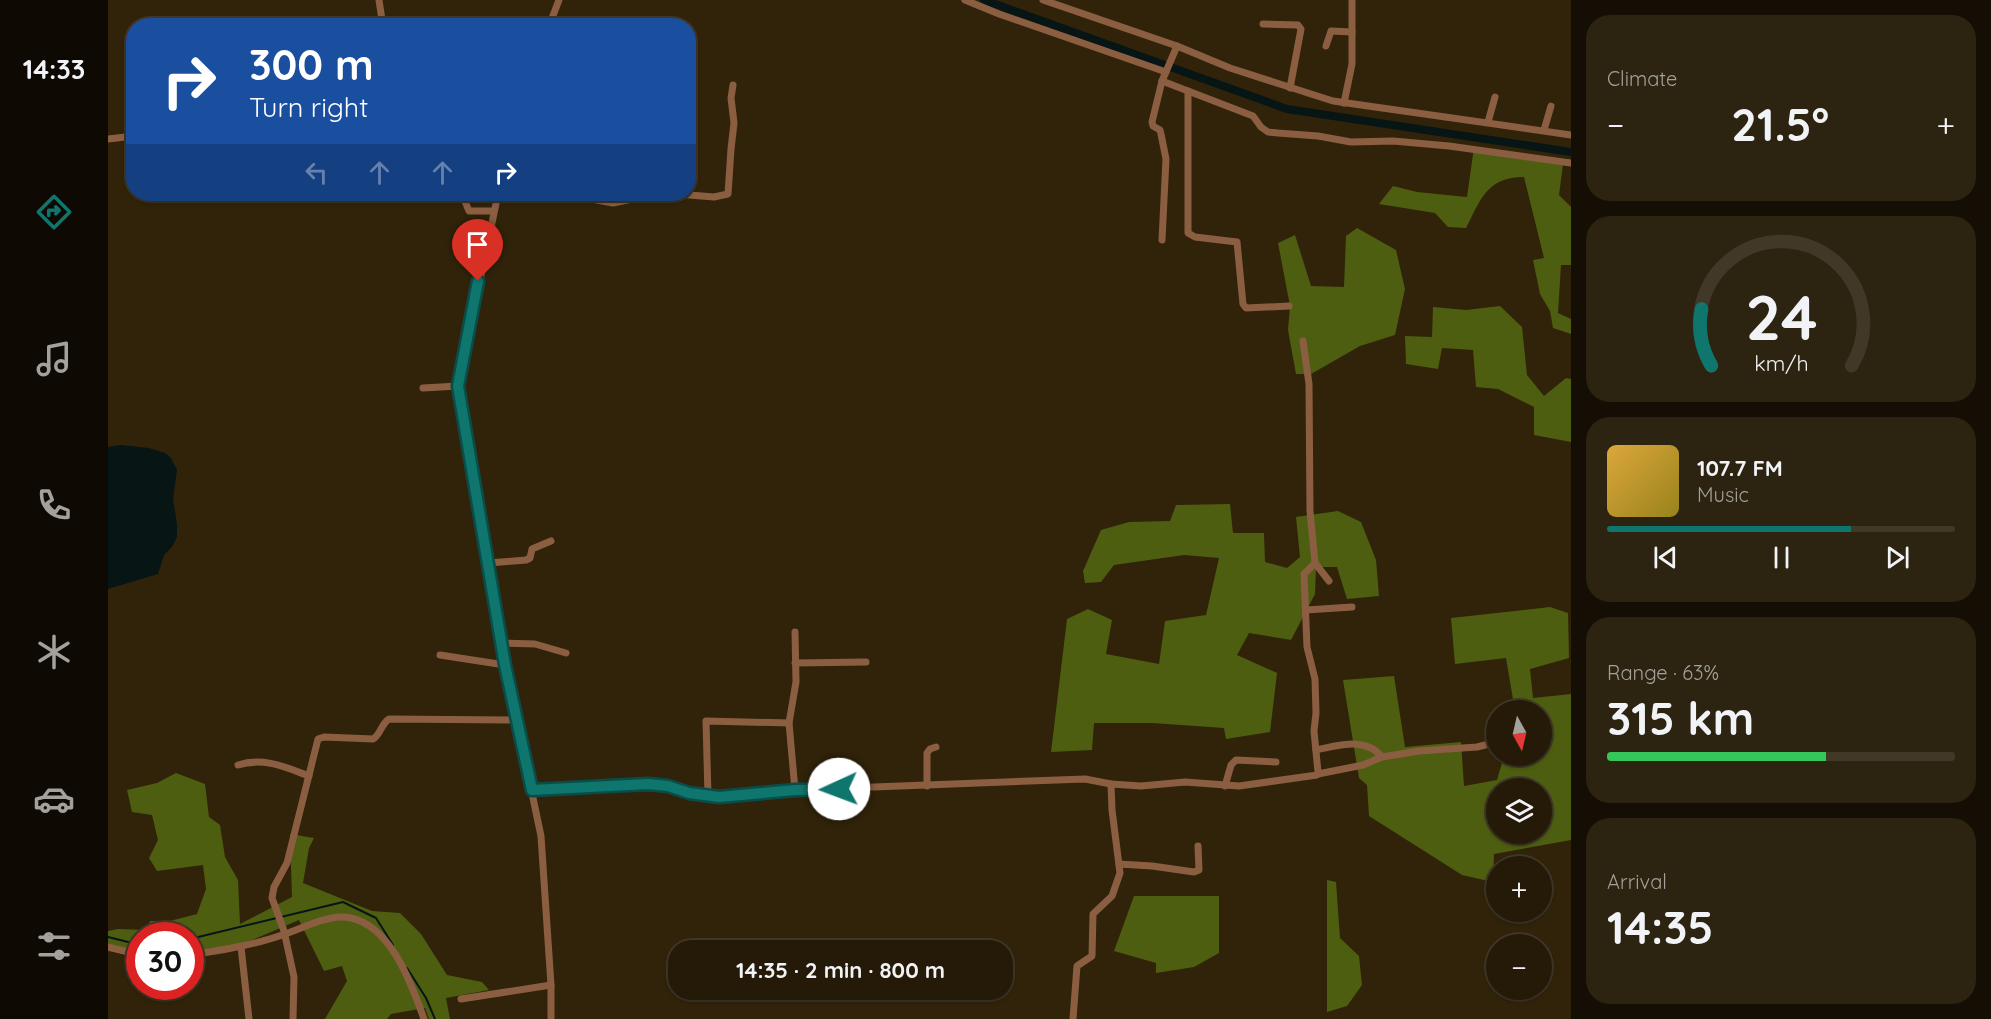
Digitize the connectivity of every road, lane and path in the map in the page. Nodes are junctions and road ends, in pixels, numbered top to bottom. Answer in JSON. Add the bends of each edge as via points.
{"nodes":[{"id":1,"x":379,"y":0,"type":"edge"},
{"id":2,"x":559,"y":0,"type":"edge"},
{"id":3,"x":965,"y":0,"type":"edge"},
{"id":4,"x":1043,"y":0,"type":"edge"},
{"id":5,"x":1352,"y":0,"type":"edge"},
{"id":6,"x":382,"y":18,"type":"edge"},
{"id":7,"x":552,"y":18,"type":"edge"},
{"id":8,"x":1263,"y":24,"type":"dead end"},
{"id":9,"x":1352,"y":32,"type":"junction"},
{"id":10,"x":1326,"y":46,"type":"dead end"},
{"id":11,"x":1176,"y":49,"type":"junction"},
{"id":12,"x":1167,"y":70,"type":"junction"},
{"id":13,"x":1162,"y":81,"type":"junction"},
{"id":14,"x":733,"y":85,"type":"dead end"},
{"id":15,"x":1290,"y":88,"type":"junction"},
{"id":16,"x":1188,"y":91,"type":"junction"},
{"id":17,"x":1495,"y":97,"type":"dead end"},
{"id":18,"x":1344,"y":103,"type":"junction"},
{"id":19,"x":1551,"y":106,"type":"dead end"},
{"id":20,"x":1488,"y":122,"type":"junction"},
{"id":21,"x":1544,"y":130,"type":"junction"},
{"id":22,"x":1571,"y":135,"type":"edge"},
{"id":23,"x":126,"y":137,"type":"edge"},
{"id":24,"x":108,"y":139,"type":"edge"},
{"id":25,"x":1571,"y":163,"type":"edge"},
{"id":26,"x":696,"y":195,"type":"edge"},
{"id":27,"x":465,"y":201,"type":"edge"},
{"id":28,"x":496,"y":201,"type":"edge"},
{"id":29,"x":605,"y":201,"type":"edge"},
{"id":30,"x":623,"y":201,"type":"edge"},
{"id":31,"x":493,"y":211,"type":"junction"},
{"id":32,"x":1162,"y":240,"type":"dead end"},
{"id":33,"x":1289,"y":306,"type":"dead end"},
{"id":34,"x":1303,"y":341,"type":"dead end"},
{"id":35,"x":458,"y":386,"type":"junction"},
{"id":36,"x":423,"y":387,"type":"dead end"},
{"id":37,"x":551,"y":541,"type":"dead end"},
{"id":38,"x":1315,"y":562,"type":"junction"},
{"id":39,"x":489,"y":563,"type":"junction"},
{"id":40,"x":1329,"y":581,"type":"dead end"},
{"id":41,"x":1352,"y":607,"type":"dead end"},
{"id":42,"x":1306,"y":610,"type":"junction"},
{"id":43,"x":795,"y":632,"type":"dead end"},
{"id":44,"x":502,"y":643,"type":"junction"},
{"id":45,"x":566,"y":653,"type":"dead end"},
{"id":46,"x":441,"y":655,"type":"dead end"},
{"id":47,"x":866,"y":662,"type":"dead end"},
{"id":48,"x":795,"y":663,"type":"junction"},
{"id":49,"x":505,"y":665,"type":"junction"},
{"id":50,"x":517,"y":720,"type":"junction"},
{"id":51,"x":789,"y":723,"type":"junction"},
{"id":52,"x":1486,"y":745,"type":"edge"},
{"id":53,"x":936,"y":747,"type":"dead end"},
{"id":54,"x":1316,"y":750,"type":"junction"},
{"id":55,"x":1382,"y":757,"type":"junction"},
{"id":56,"x":1276,"y":762,"type":"dead end"},
{"id":57,"x":238,"y":765,"type":"dead end"},
{"id":58,"x":1318,"y":774,"type":"junction"},
{"id":59,"x":309,"y":776,"type":"junction"},
{"id":60,"x":1111,"y":784,"type":"junction"},
{"id":61,"x":927,"y":786,"type":"junction"},
{"id":62,"x":1225,"y":786,"type":"junction"},
{"id":63,"x":532,"y":790,"type":"junction"},
{"id":64,"x":795,"y":790,"type":"junction"},
{"id":65,"x":708,"y":796,"type":"junction"},
{"id":66,"x":1198,"y":846,"type":"dead end"},
{"id":67,"x":1119,"y":864,"type":"junction"},
{"id":68,"x":285,"y":932,"type":"junction"},
{"id":69,"x":108,"y":947,"type":"edge"},
{"id":70,"x":241,"y":947,"type":"junction"},
{"id":71,"x":126,"y":952,"type":"edge"},
{"id":72,"x":204,"y":953,"type":"edge"},
{"id":73,"x":551,"y":985,"type":"junction"},
{"id":74,"x":461,"y":999,"type":"dead end"},
{"id":75,"x":249,"y":1019,"type":"edge"},
{"id":76,"x":293,"y":1019,"type":"edge"},
{"id":77,"x":424,"y":1019,"type":"edge"},
{"id":78,"x":551,"y":1019,"type":"edge"},
{"id":79,"x":1073,"y":1019,"type":"edge"}],
"edges":[{"from":1,"to":6,"type":"street"},
{"from":2,"to":7,"type":"street"},
{"from":3,"to":12,"type":"street"},
{"from":4,"to":11,"type":"street"},
{"from":5,"to":9,"type":"street"},
{"from":8,"to":15,"type":"street","via":[[1298,25],[1301,29]]},
{"from":9,"to":10,"type":"street","via":[[1331,31]]},
{"from":9,"to":18,"type":"street","via":[[1352,64]]},
{"from":11,"to":12,"type":"street"},
{"from":11,"to":15,"type":"street"},
{"from":12,"to":13,"type":"street"},
{"from":13,"to":16,"type":"street"},
{"from":13,"to":32,"type":"street","via":[[1152,122],[1160,130],[1166,159]]},
{"from":14,"to":26,"type":"street","via":[[728,195]]},
{"from":15,"to":18,"type":"street"},
{"from":16,"to":25,"type":"street","via":[[1253,116],[1268,132],[1351,142],[1449,146]]},
{"from":16,"to":33,"type":"street","via":[[1188,233],[1237,242],[1246,308]]},
{"from":17,"to":20,"type":"street"},
{"from":18,"to":20,"type":"street"},
{"from":19,"to":21,"type":"street"},
{"from":20,"to":21,"type":"street"},
{"from":21,"to":22,"type":"street"},
{"from":23,"to":24,"type":"street"},
{"from":27,"to":31,"type":"street","via":[[469,211]]},
{"from":28,"to":31,"type":"street"},
{"from":29,"to":30,"type":"street"},
{"from":31,"to":35,"type":"street"},
{"from":34,"to":38,"type":"street","via":[[1309,384],[1310,511]]},
{"from":35,"to":36,"type":"street"},
{"from":35,"to":39,"type":"street"},
{"from":37,"to":39,"type":"street","via":[[532,549],[526,560]]},
{"from":38,"to":40,"type":"street"},
{"from":38,"to":42,"type":"street","via":[[1304,574]]},
{"from":39,"to":44,"type":"street"},
{"from":41,"to":42,"type":"street"},
{"from":42,"to":54,"type":"street","via":[[1307,646],[1315,679]]},
{"from":43,"to":48,"type":"street"},
{"from":44,"to":45,"type":"street","via":[[535,644]]},
{"from":44,"to":49,"type":"street"},
{"from":46,"to":49,"type":"street"},
{"from":47,"to":48,"type":"street"},
{"from":48,"to":51,"type":"street"},
{"from":49,"to":50,"type":"street"},
{"from":50,"to":59,"type":"street","via":[[394,719],[369,740],[320,737]]},
{"from":50,"to":63,"type":"street"},
{"from":51,"to":64,"type":"street"},
{"from":51,"to":65,"type":"street","via":[[706,721]]},
{"from":52,"to":55,"type":"street"},
{"from":53,"to":61,"type":"street","via":[[927,753]]},
{"from":54,"to":55,"type":"street","via":[[1360,745],[1371,747]]},
{"from":54,"to":58,"type":"street"},
{"from":55,"to":58,"type":"street","via":[[1364,765]]},
{"from":56,"to":62,"type":"street","via":[[1236,760]]},
{"from":57,"to":59,"type":"street","via":[[268,762]]},
{"from":58,"to":62,"type":"street"},
{"from":59,"to":68,"type":"street","via":[[287,863],[272,898]]},
{"from":60,"to":61,"type":"street","via":[[1085,779]]},
{"from":60,"to":62,"type":"street","via":[[1185,782]]},
{"from":60,"to":67,"type":"street"},
{"from":61,"to":64,"type":"street"},
{"from":63,"to":65,"type":"street","via":[[648,784]]},
{"from":63,"to":73,"type":"street","via":[[542,847]]},
{"from":64,"to":65,"type":"street"},
{"from":66,"to":67,"type":"street","via":[[1199,870],[1194,872]]},
{"from":67,"to":79,"type":"street","via":[[1112,896],[1093,914],[1092,956],[1077,966]]},
{"from":68,"to":70,"type":"street"},
{"from":68,"to":76,"type":"street","via":[[294,977]]},
{"from":68,"to":77,"type":"street","via":[[326,919],[362,921],[394,952]]},
{"from":69,"to":71,"type":"street"},
{"from":70,"to":72,"type":"street"},
{"from":70,"to":75,"type":"street"},
{"from":73,"to":74,"type":"street"},
{"from":73,"to":78,"type":"street"}]}
